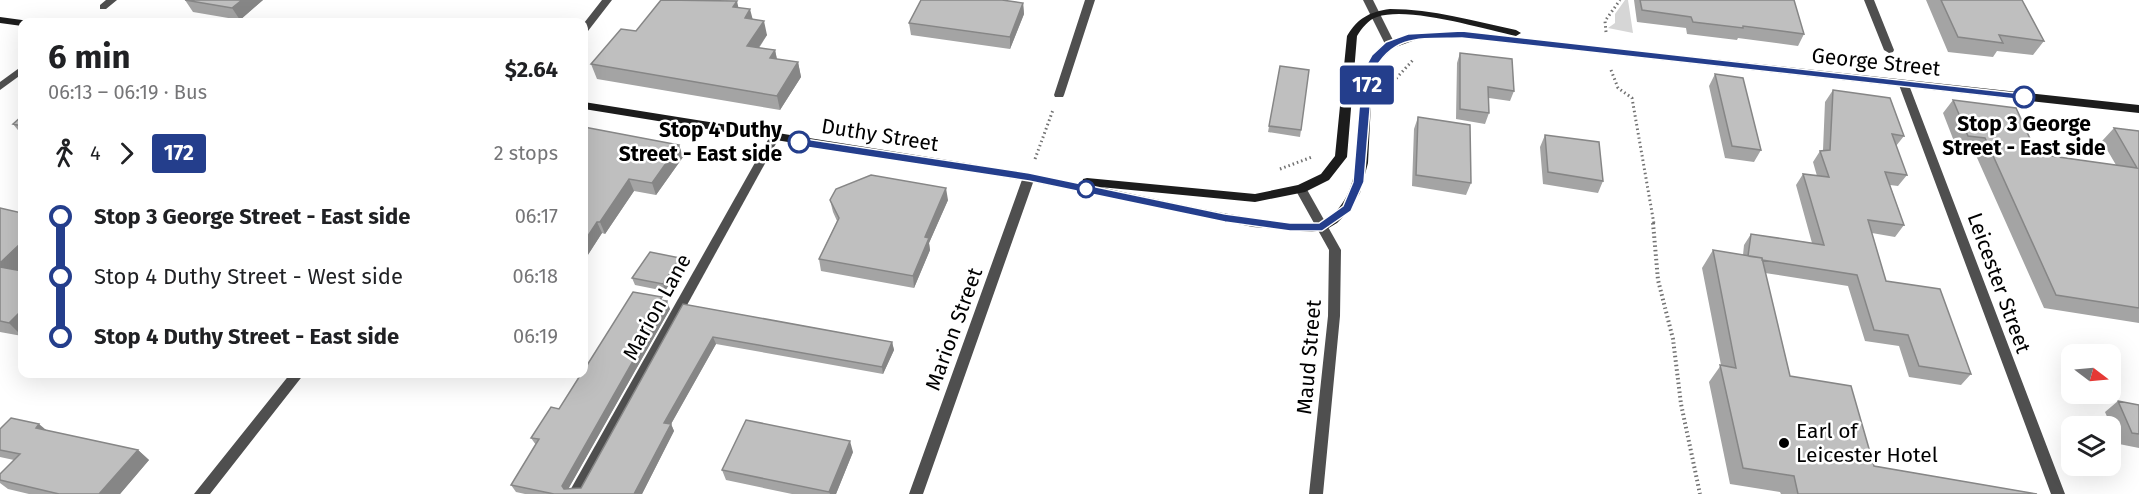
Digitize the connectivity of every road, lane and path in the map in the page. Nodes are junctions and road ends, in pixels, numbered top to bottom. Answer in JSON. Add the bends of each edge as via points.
{"nodes":[{"id":1,"x":607,"y":0,"type":"edge"},
{"id":2,"x":1090,"y":0,"type":"edge"},
{"id":3,"x":1368,"y":0,"type":"edge"},
{"id":4,"x":1620,"y":0,"type":"edge"},
{"id":5,"x":1869,"y":0,"type":"edge"},
{"id":6,"x":1374,"y":14,"type":"junction"},
{"id":7,"x":0,"y":20,"type":"edge"},
{"id":8,"x":18,"y":22,"type":"edge"},
{"id":9,"x":588,"y":24,"type":"edge"},
{"id":10,"x":1605,"y":29,"type":"dead end"},
{"id":11,"x":1390,"y":44,"type":"junction"},
{"id":12,"x":1609,"y":50,"type":"junction"},
{"id":13,"x":1889,"y":50,"type":"dead end"},
{"id":14,"x":1417,"y":56,"type":"dead end"},
{"id":15,"x":1611,"y":67,"type":"dead end"},
{"id":16,"x":18,"y":72,"type":"edge"},
{"id":17,"x":1904,"y":85,"type":"junction"},
{"id":18,"x":0,"y":87,"type":"edge"},
{"id":19,"x":1059,"y":95,"type":"joint"},
{"id":20,"x":588,"y":107,"type":"edge"},
{"id":21,"x":2139,"y":110,"type":"edge"},
{"id":22,"x":1364,"y":117,"type":"junction"},
{"id":23,"x":774,"y":138,"type":"junction"},
{"id":24,"x":1319,"y":150,"type":"dead end"},
{"id":25,"x":1270,"y":173,"type":"dead end"},
{"id":26,"x":1029,"y":177,"type":"junction"},
{"id":27,"x":1300,"y":189,"type":"junction"},
{"id":28,"x":1322,"y":227,"type":"junction"},
{"id":29,"x":294,"y":378,"type":"edge"},
{"id":30,"x":201,"y":494,"type":"edge"},
{"id":31,"x":575,"y":494,"type":"edge"},
{"id":32,"x":915,"y":494,"type":"edge"},
{"id":33,"x":1316,"y":494,"type":"edge"},
{"id":34,"x":1700,"y":494,"type":"edge"},
{"id":35,"x":2058,"y":494,"type":"edge"}],
"edges":[{"from":1,"to":9,"type":"street"},
{"from":2,"to":19,"type":"street"},
{"from":3,"to":6,"type":"street"},
{"from":4,"to":10,"type":"path","via":[[1605,21]]},
{"from":5,"to":13,"type":"street"},
{"from":6,"to":11,"type":"street"},
{"from":6,"to":12,"type":"street","name":"George Street","via":[[1416,14]]},
{"from":6,"to":27,"type":"street","via":[[1357,27],[1353,36],[1341,157],[1325,177]]},
{"from":7,"to":8,"type":"street"},
{"from":11,"to":12,"type":"street","name":"George Street","via":[[1411,36],[1440,33]]},
{"from":11,"to":22,"type":"street","via":[[1376,57],[1368,73]]},
{"from":12,"to":17,"type":"street","name":"George Street"},
{"from":14,"to":22,"type":"path"},
{"from":15,"to":34,"type":"path","via":[[1618,88],[1632,98],[1653,217],[1658,280],[1673,339],[1681,404]]},
{"from":16,"to":18,"type":"street"},
{"from":17,"to":21,"type":"street","name":"George Street"},
{"from":17,"to":35,"type":"street","name":"Leicester Street"},
{"from":19,"to":26,"type":"path"},
{"from":20,"to":23,"type":"street","name":"Duthy Street"},
{"from":22,"to":28,"type":"street","via":[[1359,182],[1347,208]]},
{"from":23,"to":26,"type":"street","name":"Duthy Street"},
{"from":23,"to":31,"type":"street","name":"Marion Lane"},
{"from":24,"to":25,"type":"path"},
{"from":26,"to":27,"type":"street","name":"Duthy Street","via":[[1255,198]]},
{"from":26,"to":28,"type":"street","name":"Duthy Street","via":[[1225,218]]},
{"from":26,"to":32,"type":"street","name":"Marion Street"},
{"from":27,"to":28,"type":"street","name":"Maud Street"},
{"from":28,"to":33,"type":"street","name":"Maud Street","via":[[1335,250],[1334,304]]},
{"from":29,"to":30,"type":"street"}]}
